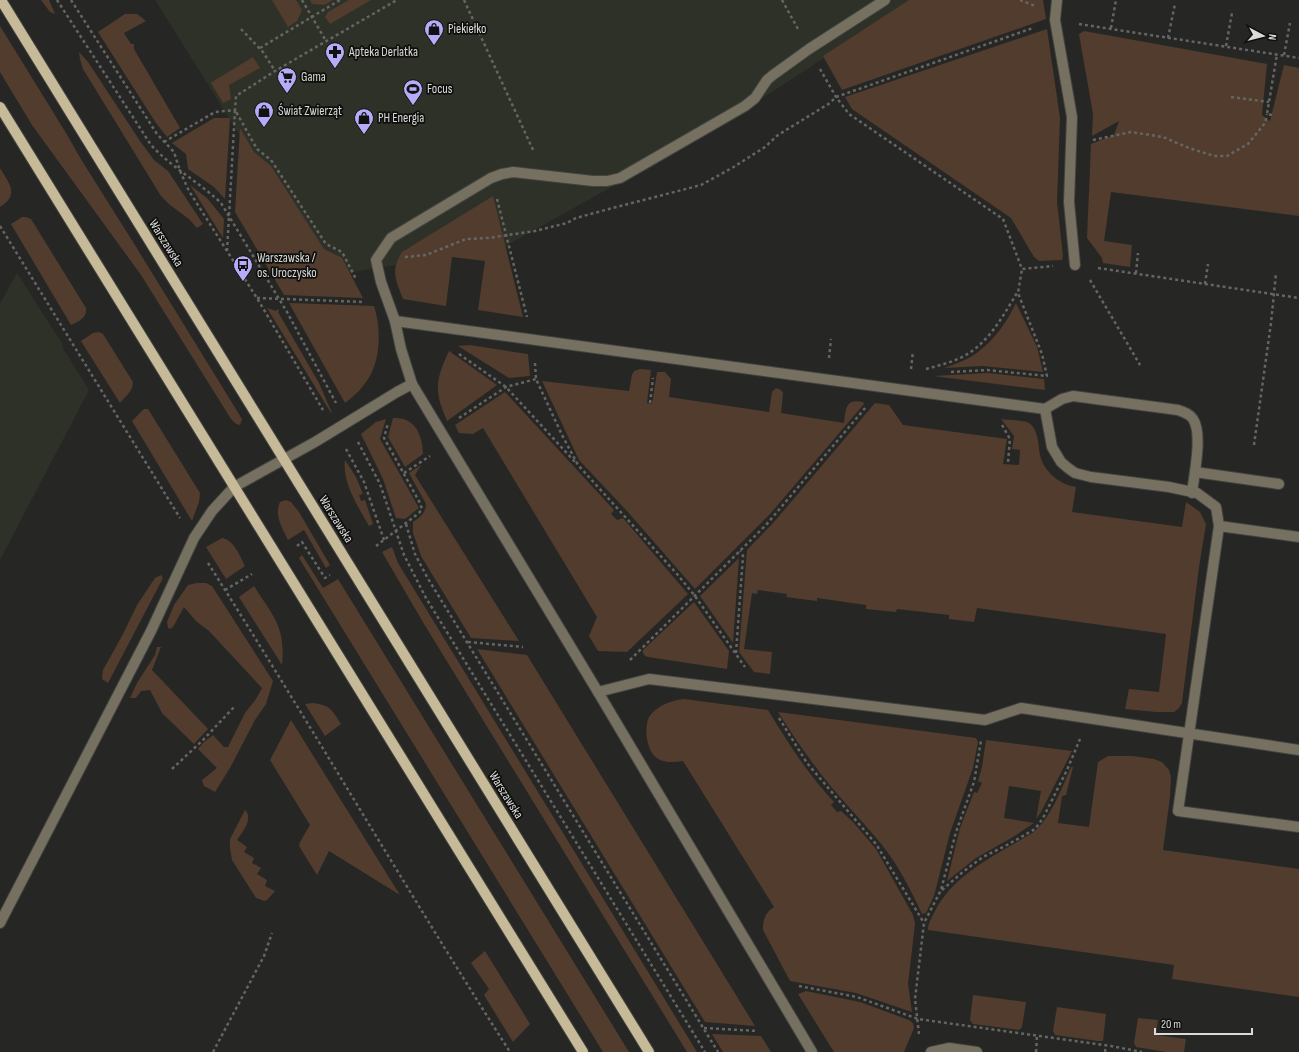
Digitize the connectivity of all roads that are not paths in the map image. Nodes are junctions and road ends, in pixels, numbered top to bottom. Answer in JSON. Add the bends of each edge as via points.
{"nodes":[{"id":1,"x":1,"y":0,"type":"edge"},
{"id":2,"x":885,"y":0,"type":"edge"},
{"id":3,"x":1057,"y":0,"type":"edge"},
{"id":4,"x":0,"y":107,"type":"edge"},
{"id":5,"x":1075,"y":265,"type":"dead end"},
{"id":6,"x":394,"y":321,"type":"junction"},
{"id":7,"x":412,"y":384,"type":"junction"},
{"id":8,"x":1045,"y":409,"type":"junction"},
{"id":9,"x":284,"y":459,"type":"junction"},
{"id":10,"x":1195,"y":472,"type":"junction"},
{"id":11,"x":1278,"y":484,"type":"dead end"},
{"id":12,"x":234,"y":487,"type":"junction"},
{"id":13,"x":1192,"y":493,"type":"junction"},
{"id":14,"x":1219,"y":526,"type":"junction"},
{"id":15,"x":1299,"y":537,"type":"edge"},
{"id":16,"x":598,"y":692,"type":"junction"},
{"id":17,"x":1190,"y":733,"type":"junction"},
{"id":18,"x":1299,"y":750,"type":"edge"},
{"id":19,"x":1299,"y":827,"type":"edge"},
{"id":20,"x":0,"y":923,"type":"edge"},
{"id":21,"x":583,"y":1052,"type":"edge"},
{"id":22,"x":649,"y":1052,"type":"edge"},
{"id":23,"x":812,"y":1052,"type":"edge"},
{"id":24,"x":931,"y":1052,"type":"edge"},
{"id":25,"x":978,"y":1052,"type":"edge"}],
"edges":[{"from":1,"to":9,"type":"main road","name":"Warszawska"},
{"from":2,"to":6,"type":"street","via":[[809,49],[767,80],[755,98],[745,106],[620,178],[593,181],[513,172],[502,174],[491,178],[391,238],[376,260]]},
{"from":3,"to":5,"type":"street","via":[[1055,20],[1072,117],[1069,202]]},
{"from":4,"to":12,"type":"main road"},
{"from":6,"to":7,"type":"street"},
{"from":6,"to":8,"type":"street"},
{"from":7,"to":9,"type":"street"},
{"from":7,"to":16,"type":"street"},
{"from":8,"to":10,"type":"street","via":[[1073,396],[1178,410],[1188,414],[1194,420],[1198,440]]},
{"from":8,"to":13,"type":"street","via":[[1052,447],[1061,462],[1075,473],[1169,487]]},
{"from":9,"to":12,"type":"street"},
{"from":9,"to":22,"type":"main road","name":"Warszawska"},
{"from":10,"to":11,"type":"street"},
{"from":10,"to":13,"type":"street"},
{"from":12,"to":20,"type":"street","via":[[212,511],[193,540],[151,630]]},
{"from":12,"to":21,"type":"main road"},
{"from":13,"to":14,"type":"street","via":[[1197,493],[1216,507]]},
{"from":14,"to":15,"type":"street"},
{"from":14,"to":17,"type":"street"},
{"from":16,"to":17,"type":"street","via":[[649,679],[985,720],[1021,708]]},
{"from":16,"to":23,"type":"street"},
{"from":17,"to":18,"type":"street"},
{"from":17,"to":19,"type":"street","via":[[1178,811]]},
{"from":24,"to":25,"type":"street","via":[[949,1048]]}]}
